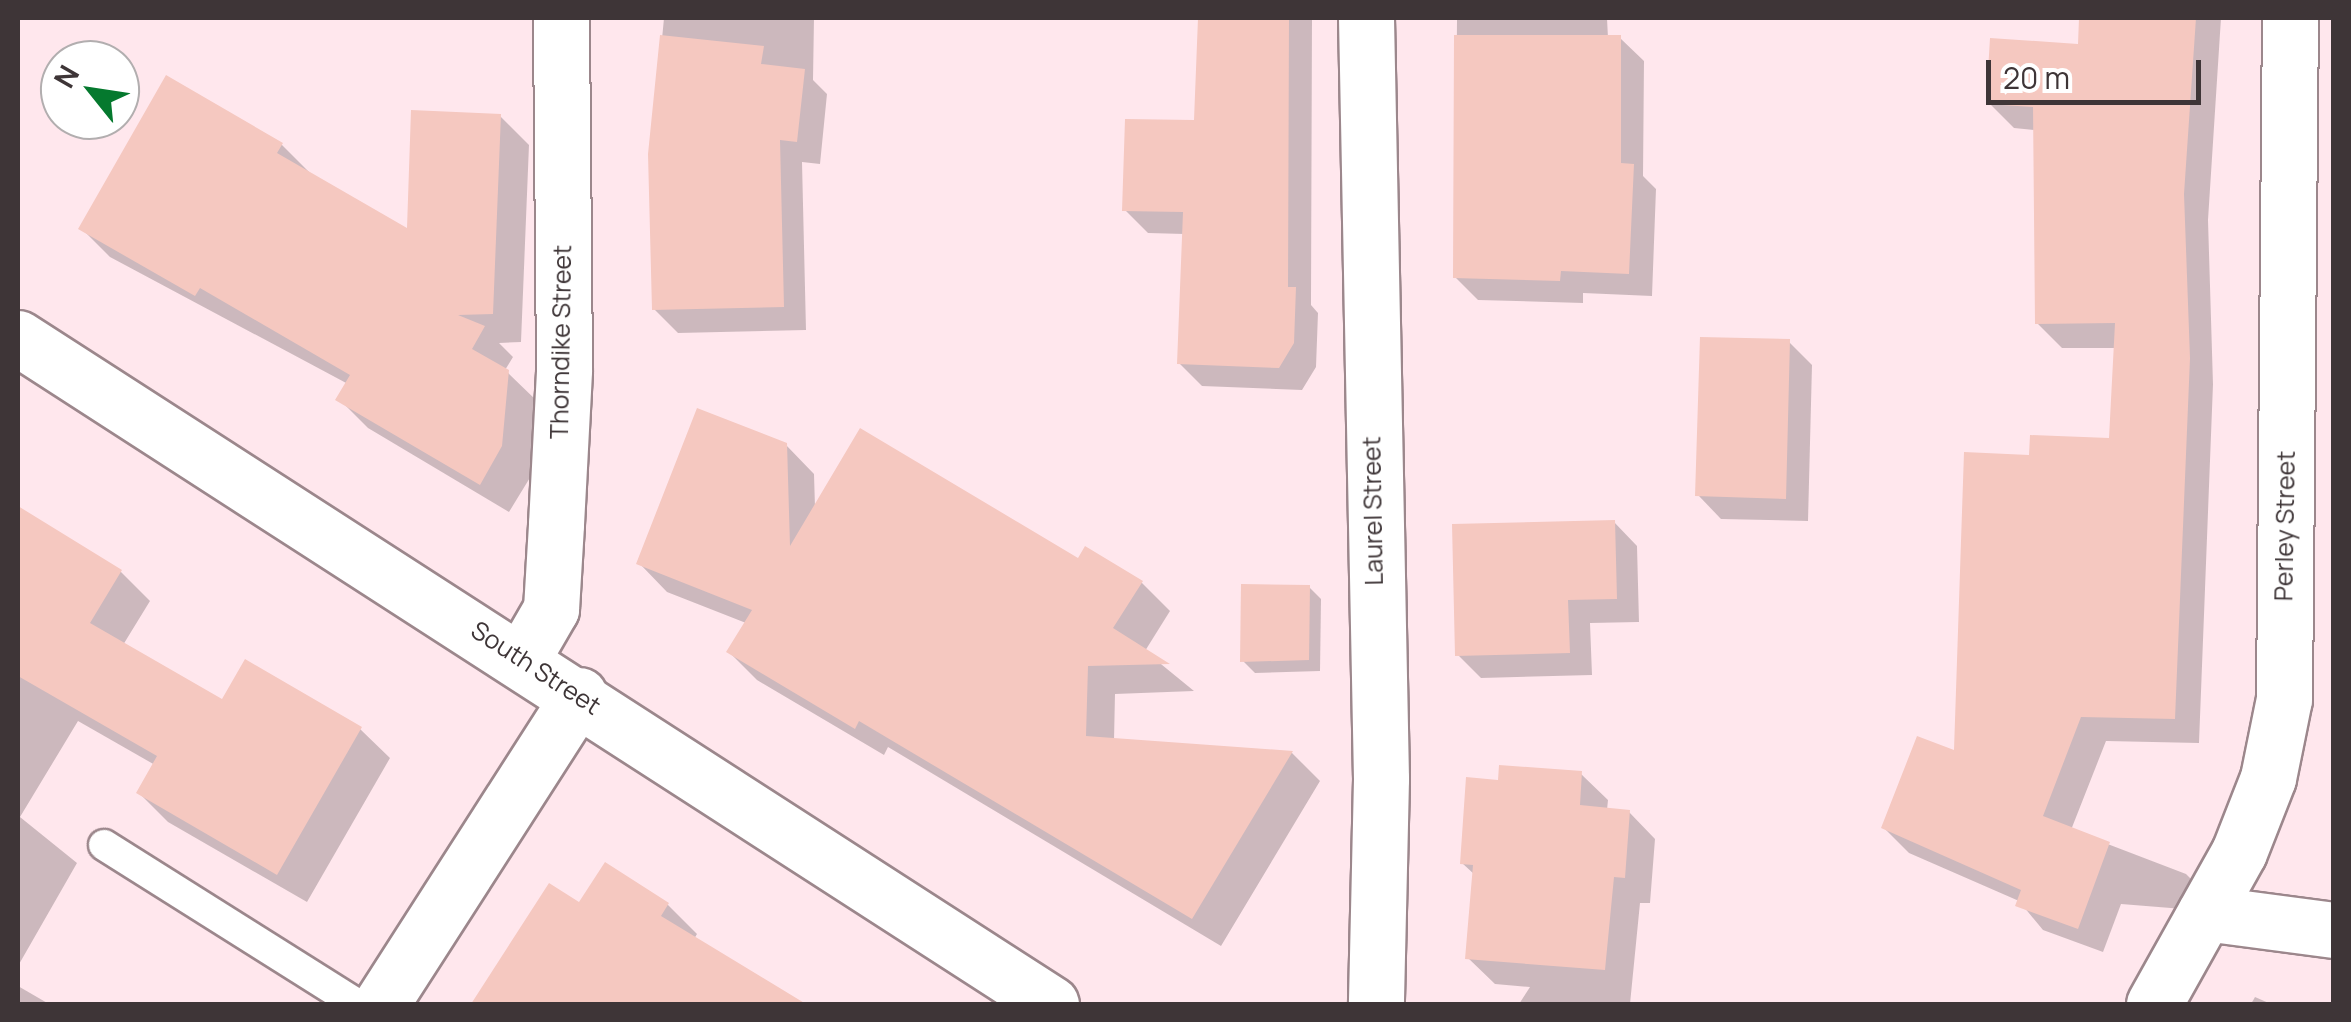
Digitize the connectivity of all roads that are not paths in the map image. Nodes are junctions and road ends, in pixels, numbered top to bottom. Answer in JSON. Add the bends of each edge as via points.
{"nodes":[{"id":1,"x":562,"y":18,"type":"edge"},
{"id":2,"x":1366,"y":18,"type":"edge"},
{"id":3,"x":2290,"y":18,"type":"edge"},
{"id":4,"x":18,"y":338,"type":"edge"},
{"id":5,"x":522,"y":659,"type":"junction"},
{"id":6,"x":579,"y":695,"type":"junction"},
{"id":7,"x":104,"y":845,"type":"dead end"},
{"id":8,"x":2205,"y":913,"type":"junction"},
{"id":9,"x":2334,"y":930,"type":"edge"},
{"id":10,"x":356,"y":1004,"type":"edge"},
{"id":11,"x":381,"y":1004,"type":"edge"},
{"id":12,"x":1051,"y":1004,"type":"edge"},
{"id":13,"x":1376,"y":1004,"type":"edge"},
{"id":14,"x":2154,"y":1004,"type":"edge"}],
"edges":[{"from":1,"to":5,"type":"street","name":"Thorndike Street","via":[[564,369],[556,524],[550,609]]},
{"from":2,"to":13,"type":"street","name":"Laurel Street","via":[[1382,779]]},
{"from":3,"to":8,"type":"street","name":"Perley Street","via":[[2284,698],[2268,778]]},
{"from":4,"to":5,"type":"street","name":"South Street"},
{"from":5,"to":6,"type":"street","name":"South Street"},
{"from":6,"to":11,"type":"street"},
{"from":6,"to":12,"type":"street","name":"South Street"},
{"from":7,"to":10,"type":"lane"},
{"from":8,"to":9,"type":"street"},
{"from":8,"to":14,"type":"street","name":"Perley Street"}]}
